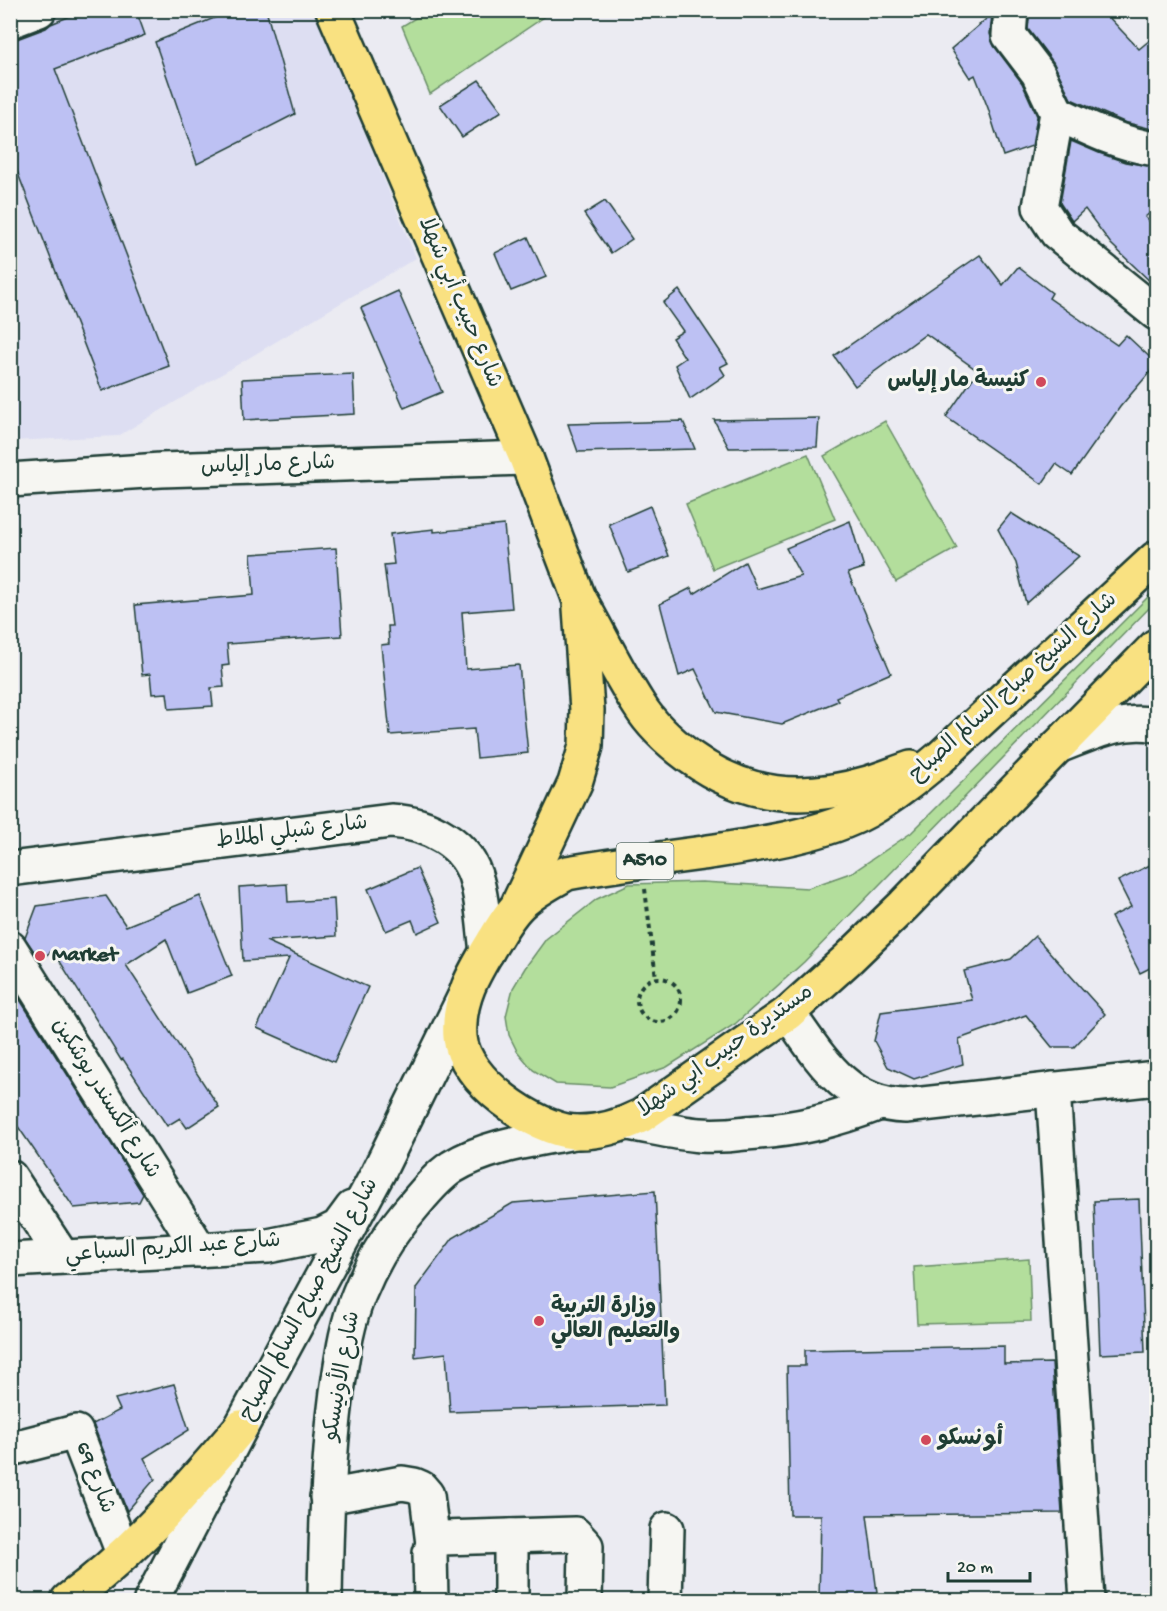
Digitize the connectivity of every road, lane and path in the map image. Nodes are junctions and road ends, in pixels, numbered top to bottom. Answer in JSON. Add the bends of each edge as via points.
{"nodes":[{"id":1,"x":39,"y":10,"type":"edge"},
{"id":2,"x":333,"y":10,"type":"edge"},
{"id":3,"x":1011,"y":10,"type":"edge"},
{"id":4,"x":10,"y":21,"type":"edge"},
{"id":5,"x":1057,"y":113,"type":"junction"},
{"id":6,"x":1156,"y":149,"type":"edge"},
{"id":7,"x":1156,"y":313,"type":"edge"},
{"id":8,"x":526,"y":458,"type":"junction"},
{"id":9,"x":10,"y":480,"type":"edge"},
{"id":10,"x":1156,"y":558,"type":"edge"},
{"id":11,"x":579,"y":598,"type":"junction"},
{"id":12,"x":1156,"y":646,"type":"edge"},
{"id":13,"x":1156,"y":725,"type":"edge"},
{"id":14,"x":1058,"y":746,"type":"junction"},
{"id":15,"x":941,"y":757,"type":"junction"},
{"id":16,"x":866,"y":812,"type":"joint"},
{"id":17,"x":642,"y":861,"type":"junction"},
{"id":18,"x":10,"y":869,"type":"edge"},
{"id":19,"x":517,"y":907,"type":"junction"},
{"id":20,"x":10,"y":948,"type":"edge"},
{"id":21,"x":487,"y":952,"type":"junction"},
{"id":22,"x":656,"y":978,"type":"junction"},
{"id":23,"x":467,"y":988,"type":"junction"},
{"id":24,"x":788,"y":1013,"type":"junction"},
{"id":25,"x":1156,"y":1078,"type":"edge"},
{"id":26,"x":1053,"y":1089,"type":"junction"},
{"id":27,"x":880,"y":1103,"type":"junction"},
{"id":28,"x":628,"y":1123,"type":"junction"},
{"id":29,"x":574,"y":1131,"type":"junction"},
{"id":30,"x":378,"y":1173,"type":"junction"},
{"id":31,"x":10,"y":1177,"type":"edge"},
{"id":32,"x":200,"y":1250,"type":"junction"},
{"id":33,"x":62,"y":1256,"type":"junction"},
{"id":34,"x":10,"y":1260,"type":"edge"},
{"id":35,"x":241,"y":1428,"type":"junction"},
{"id":36,"x":10,"y":1449,"type":"edge"},
{"id":37,"x":327,"y":1497,"type":"junction"},
{"id":38,"x":666,"y":1529,"type":"dead end"},
{"id":39,"x":511,"y":1536,"type":"junction"},
{"id":40,"x":433,"y":1544,"type":"junction"},
{"id":41,"x":123,"y":1553,"type":"junction"},
{"id":42,"x":68,"y":1600,"type":"edge"},
{"id":43,"x":151,"y":1600,"type":"edge"},
{"id":44,"x":324,"y":1600,"type":"edge"},
{"id":45,"x":431,"y":1600,"type":"edge"},
{"id":46,"x":511,"y":1600,"type":"edge"},
{"id":47,"x":585,"y":1600,"type":"edge"},
{"id":48,"x":665,"y":1600,"type":"edge"},
{"id":49,"x":1087,"y":1600,"type":"edge"}],
"edges":[{"from":1,"to":4,"type":"street"},
{"from":2,"to":8,"type":"main road","name":"شارع حبيب أبي شهلا"},
{"from":3,"to":5,"type":"street","via":[[1009,35],[1038,73]]},
{"from":5,"to":6,"type":"street","via":[[1100,133]]},
{"from":5,"to":7,"type":"street","via":[[1040,207],[1057,233]]},
{"from":8,"to":9,"type":"street","name":"شارع مار إلياس","via":[[161,470]]},
{"from":8,"to":11,"type":"main road","name":"شارع حبيب أبي شهلا"},
{"from":10,"to":15,"type":"main road","name":"شارع الشيخ صباح السالم الصباح","number":"A510"},
{"from":11,"to":15,"type":"main road","via":[[655,726],[676,747],[725,779],[772,793],[806,795],[870,783]]},
{"from":11,"to":19,"type":"main road","via":[[586,746],[575,783]]},
{"from":12,"to":14,"type":"main road","number":"A510"},
{"from":13,"to":14,"type":"street","via":[[1117,725]]},
{"from":14,"to":24,"type":"main road","name":"مستديرة حبيب ابي شهلا","number":"A510","via":[[904,904]]},
{"from":15,"to":16,"type":"main road","name":"شارع الشيخ صباح السالم الصباح","number":"A510"},
{"from":16,"to":17,"type":"main road","name":"مستديرة حبيب ابي شهلا","number":"A510","via":[[762,844]]},
{"from":17,"to":19,"type":"main road","name":"مستديرة حبيب ابي شهلا","number":"A510","via":[[567,873]]},
{"from":17,"to":22,"type":"path"},
{"from":18,"to":21,"type":"street","name":"شارع شبلي الملاط","via":[[391,821],[414,823],[448,839],[471,866],[477,881]]},
{"from":19,"to":21,"type":"main road","name":"مستديرة حبيب ابي شهلا","number":"A510"},
{"from":20,"to":32,"type":"street","name":"شارع ألكسندر بوشكين"},
{"from":21,"to":23,"type":"main road","name":"مستديرة حبيب ابي شهلا","number":"A510"},
{"from":22,"to":22,"type":"path","via":[[640,987],[637,1001],[643,1015],[663,1022],[675,1015],[680,994],[673,982]]},
{"from":23,"to":29,"type":"main road","name":"مستديرة حبيب ابي شهلا","number":"A510","via":[[460,1039],[477,1073],[523,1113],[539,1122]]},
{"from":23,"to":30,"type":"street","name":"شارع الشيخ صباح السالم الصباح"},
{"from":24,"to":27,"type":"street","via":[[830,1070],[861,1096]]},
{"from":24,"to":28,"type":"main road","name":"مستديرة حبيب ابي شهلا","number":"A510"},
{"from":25,"to":26,"type":"street"},
{"from":26,"to":27,"type":"street","via":[[905,1106]]},
{"from":26,"to":49,"type":"street"},
{"from":27,"to":28,"type":"street","via":[[823,1123],[764,1132],[702,1135]]},
{"from":28,"to":29,"type":"main road","name":"مستديرة حبيب ابي شهلا","number":"A510"},
{"from":29,"to":37,"type":"street","name":"شارع الأونيسكو","via":[[473,1156],[450,1168],[390,1235],[358,1295],[341,1360]]},
{"from":30,"to":32,"type":"street","name":"شارع عبد الكريم السباعي","via":[[338,1227],[322,1235],[268,1246]]},
{"from":30,"to":35,"type":"street","name":"شارع الشيخ صباح السالم الصباح"},
{"from":31,"to":33,"type":"street"},
{"from":32,"to":33,"type":"street","name":"شارع عبد الكريم السباعي"},
{"from":33,"to":34,"type":"street","name":"شارع عبد الكريم السباعي"},
{"from":35,"to":41,"type":"main road"},
{"from":35,"to":43,"type":"street","name":"شارع الشيخ صباح السالم الصباح"},
{"from":36,"to":41,"type":"street","name":"شارع 69","via":[[76,1432]]},
{"from":37,"to":40,"type":"street","via":[[402,1483],[421,1488],[427,1495]]},
{"from":37,"to":44,"type":"street","name":"شارع الأونيسكو"},
{"from":38,"to":48,"type":"street"},
{"from":39,"to":40,"type":"street","via":[[442,1538]]},
{"from":39,"to":46,"type":"street"},
{"from":39,"to":47,"type":"street","via":[[575,1534],[586,1546]]},
{"from":40,"to":45,"type":"street"},
{"from":41,"to":42,"type":"main road"}]}
